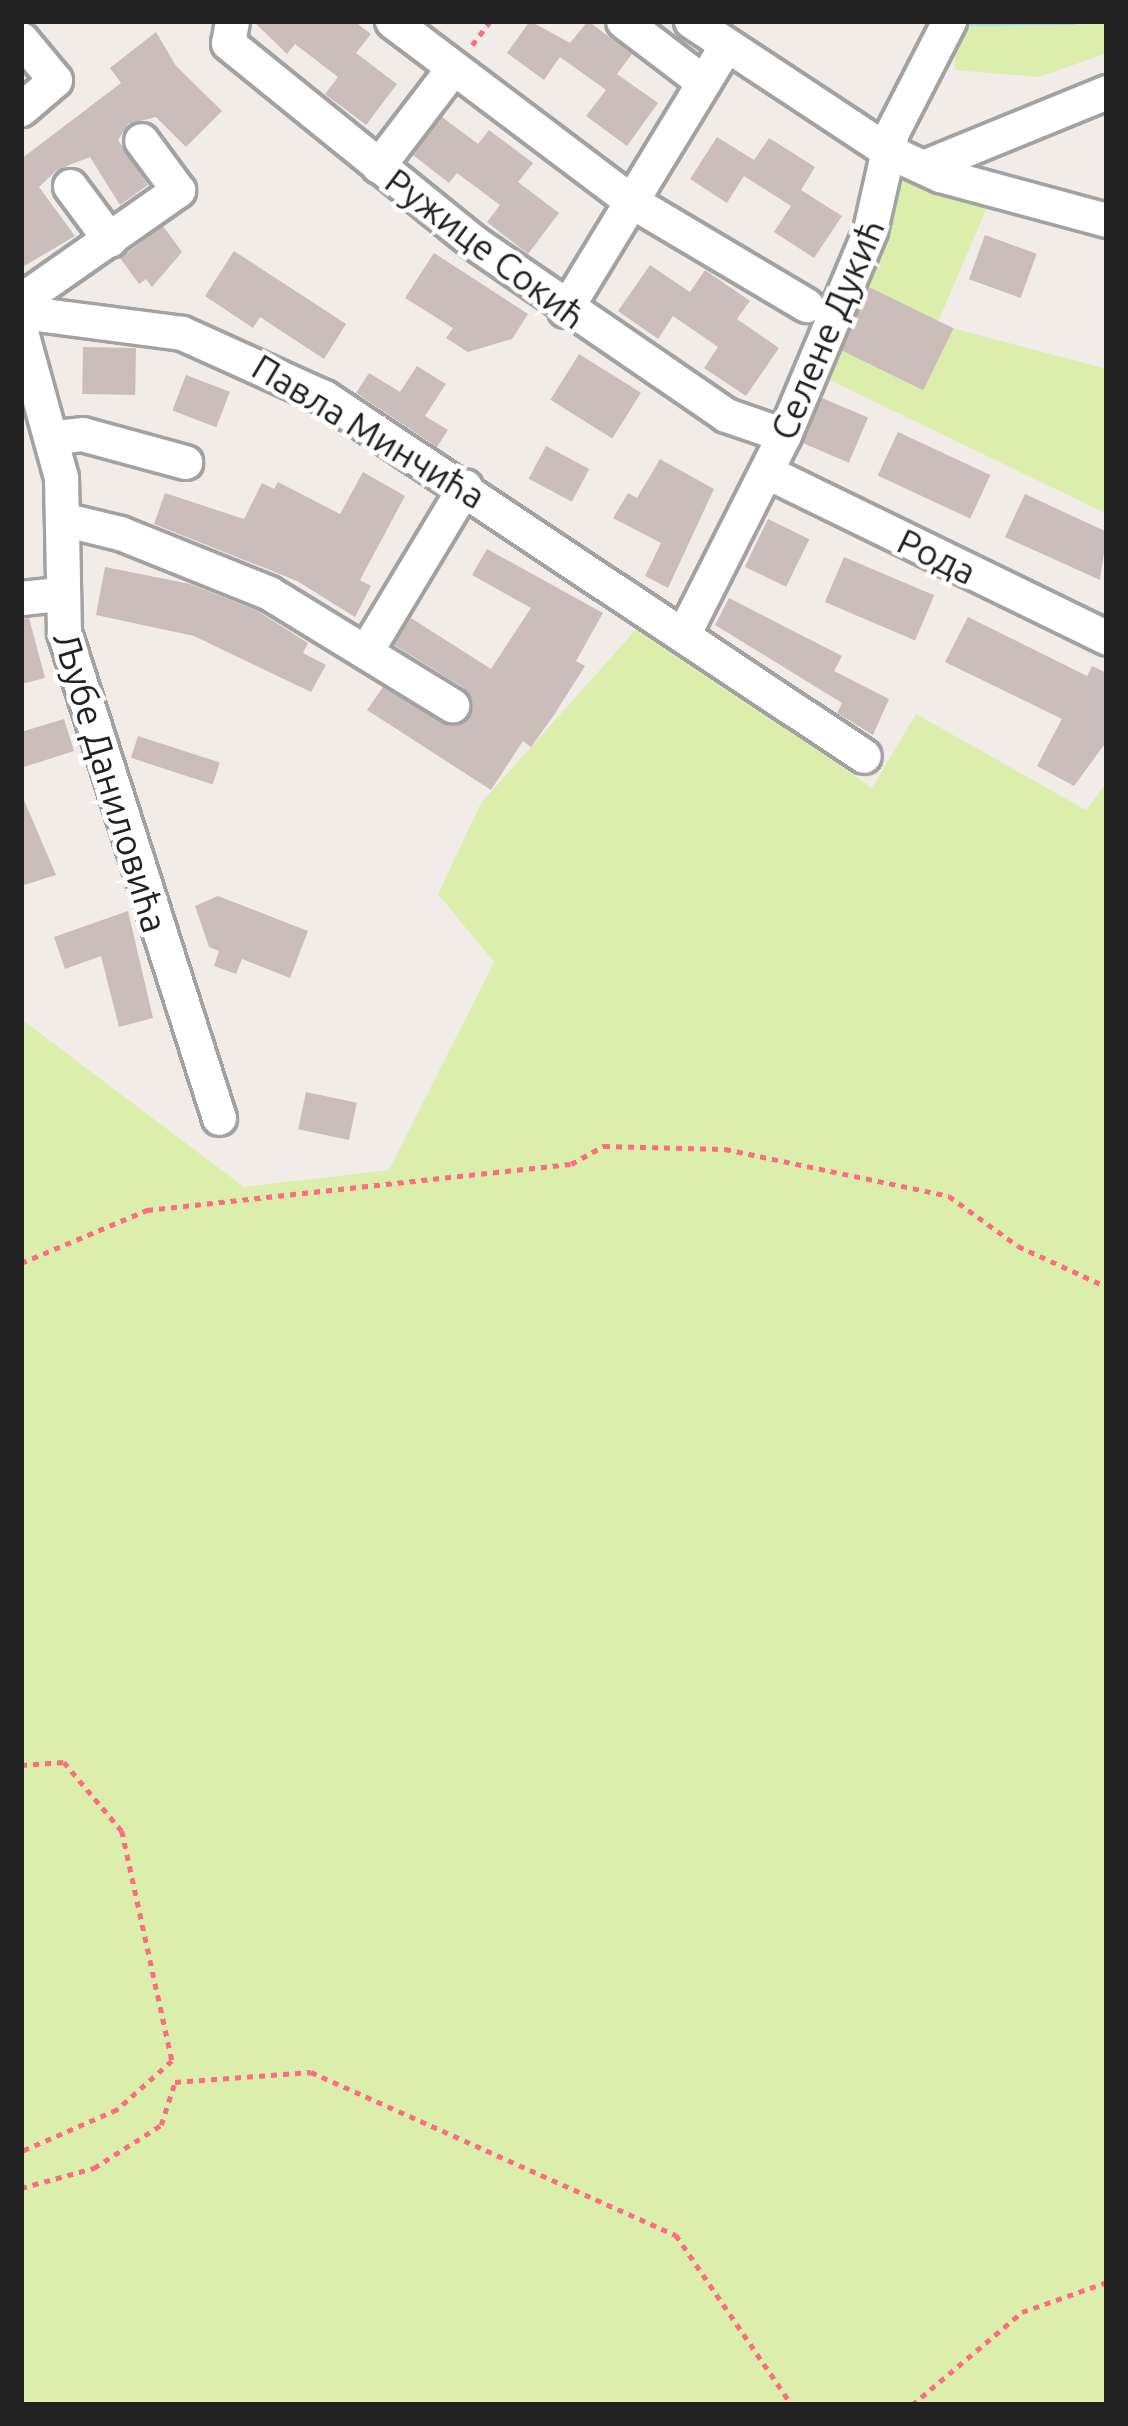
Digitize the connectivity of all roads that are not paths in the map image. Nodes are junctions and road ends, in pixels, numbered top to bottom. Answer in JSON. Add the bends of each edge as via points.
{"nodes":[{"id":1,"x":232,"y":21,"type":"edge"},
{"id":2,"x":392,"y":21,"type":"edge"},
{"id":3,"x":623,"y":21,"type":"edge"},
{"id":4,"x":691,"y":21,"type":"edge"},
{"id":5,"x":944,"y":32,"type":"edge"},
{"id":6,"x":21,"y":39,"type":"edge"},
{"id":7,"x":725,"y":47,"type":"junction"},
{"id":8,"x":464,"y":55,"type":"junction"},
{"id":9,"x":703,"y":82,"type":"junction"},
{"id":10,"x":1107,"y":92,"type":"edge"},
{"id":11,"x":21,"y":109,"type":"edge"},
{"id":12,"x":141,"y":140,"type":"dead end"},
{"id":13,"x":888,"y":151,"type":"junction"},
{"id":14,"x":378,"y":166,"type":"junction"},
{"id":15,"x":931,"y":171,"type":"junction"},
{"id":16,"x":70,"y":186,"type":"dead end"},
{"id":17,"x":631,"y":201,"type":"junction"},
{"id":18,"x":1107,"y":220,"type":"edge"},
{"id":19,"x":110,"y":240,"type":"junction"},
{"id":20,"x":21,"y":300,"type":"edge"},
{"id":21,"x":806,"y":305,"type":"dead end"},
{"id":22,"x":566,"y":310,"type":"junction"},
{"id":23,"x":21,"y":312,"type":"edge"},
{"id":24,"x":21,"y":332,"type":"edge"},
{"id":25,"x":784,"y":435,"type":"junction"},
{"id":26,"x":55,"y":437,"type":"junction"},
{"id":27,"x":185,"y":462,"type":"dead end"},
{"id":28,"x":767,"y":472,"type":"junction"},
{"id":29,"x":465,"y":486,"type":"junction"},
{"id":30,"x":62,"y":519,"type":"junction"},
{"id":31,"x":59,"y":594,"type":"junction"},
{"id":32,"x":21,"y":598,"type":"edge"},
{"id":33,"x":685,"y":631,"type":"junction"},
{"id":34,"x":1107,"y":638,"type":"edge"},
{"id":35,"x":366,"y":651,"type":"junction"},
{"id":36,"x":452,"y":705,"type":"dead end"},
{"id":37,"x":864,"y":756,"type":"dead end"},
{"id":38,"x":219,"y":1118,"type":"dead end"}],
"edges":[{"from":1,"to":14,"type":"street","name":"Ружице Сокић","via":[[228,43]]},
{"from":2,"to":8,"type":"street"},
{"from":3,"to":9,"type":"street"},
{"from":4,"to":7,"type":"street"},
{"from":5,"to":13,"type":"street","name":"Селене Дукић"},
{"from":6,"to":11,"type":"street","via":[[55,80]]},
{"from":7,"to":9,"type":"street"},
{"from":7,"to":13,"type":"street"},
{"from":8,"to":14,"type":"street"},
{"from":8,"to":17,"type":"street"},
{"from":9,"to":17,"type":"street"},
{"from":10,"to":15,"type":"street","via":[[1006,135],[989,154]]},
{"from":12,"to":19,"type":"street","via":[[178,190]]},
{"from":13,"to":15,"type":"street"},
{"from":13,"to":25,"type":"street","name":"Селене Дукић","via":[[874,218]]},
{"from":14,"to":22,"type":"street","name":"Ружице Сокић"},
{"from":15,"to":18,"type":"street"},
{"from":16,"to":19,"type":"street"},
{"from":17,"to":21,"type":"street"},
{"from":17,"to":22,"type":"street"},
{"from":19,"to":20,"type":"street"},
{"from":22,"to":25,"type":"street","name":"Ружице Сокић","via":[[726,415]]},
{"from":23,"to":29,"type":"street","name":"Павла Минчића","via":[[146,326],[230,350],[324,397]]},
{"from":24,"to":26,"type":"street","name":"Љубе Даниловића"},
{"from":25,"to":28,"type":"street","name":"Селене Дукић"},
{"from":26,"to":27,"type":"street","via":[[82,434]]},
{"from":26,"to":30,"type":"street","name":"Љубе Даниловића"},
{"from":28,"to":33,"type":"street","name":"Селене Дукић"},
{"from":28,"to":34,"type":"street","name":"Рода"},
{"from":29,"to":33,"type":"street","name":"Павла Минчића"},
{"from":29,"to":35,"type":"street"},
{"from":30,"to":31,"type":"street","name":"Љубе Даниловића"},
{"from":30,"to":35,"type":"street","via":[[120,533],[269,593]]},
{"from":31,"to":32,"type":"street"},
{"from":31,"to":38,"type":"street","name":"Љубе Даниловића","via":[[89,728]]},
{"from":33,"to":37,"type":"street","name":"Павла Минчића"},
{"from":35,"to":36,"type":"street"}]}
